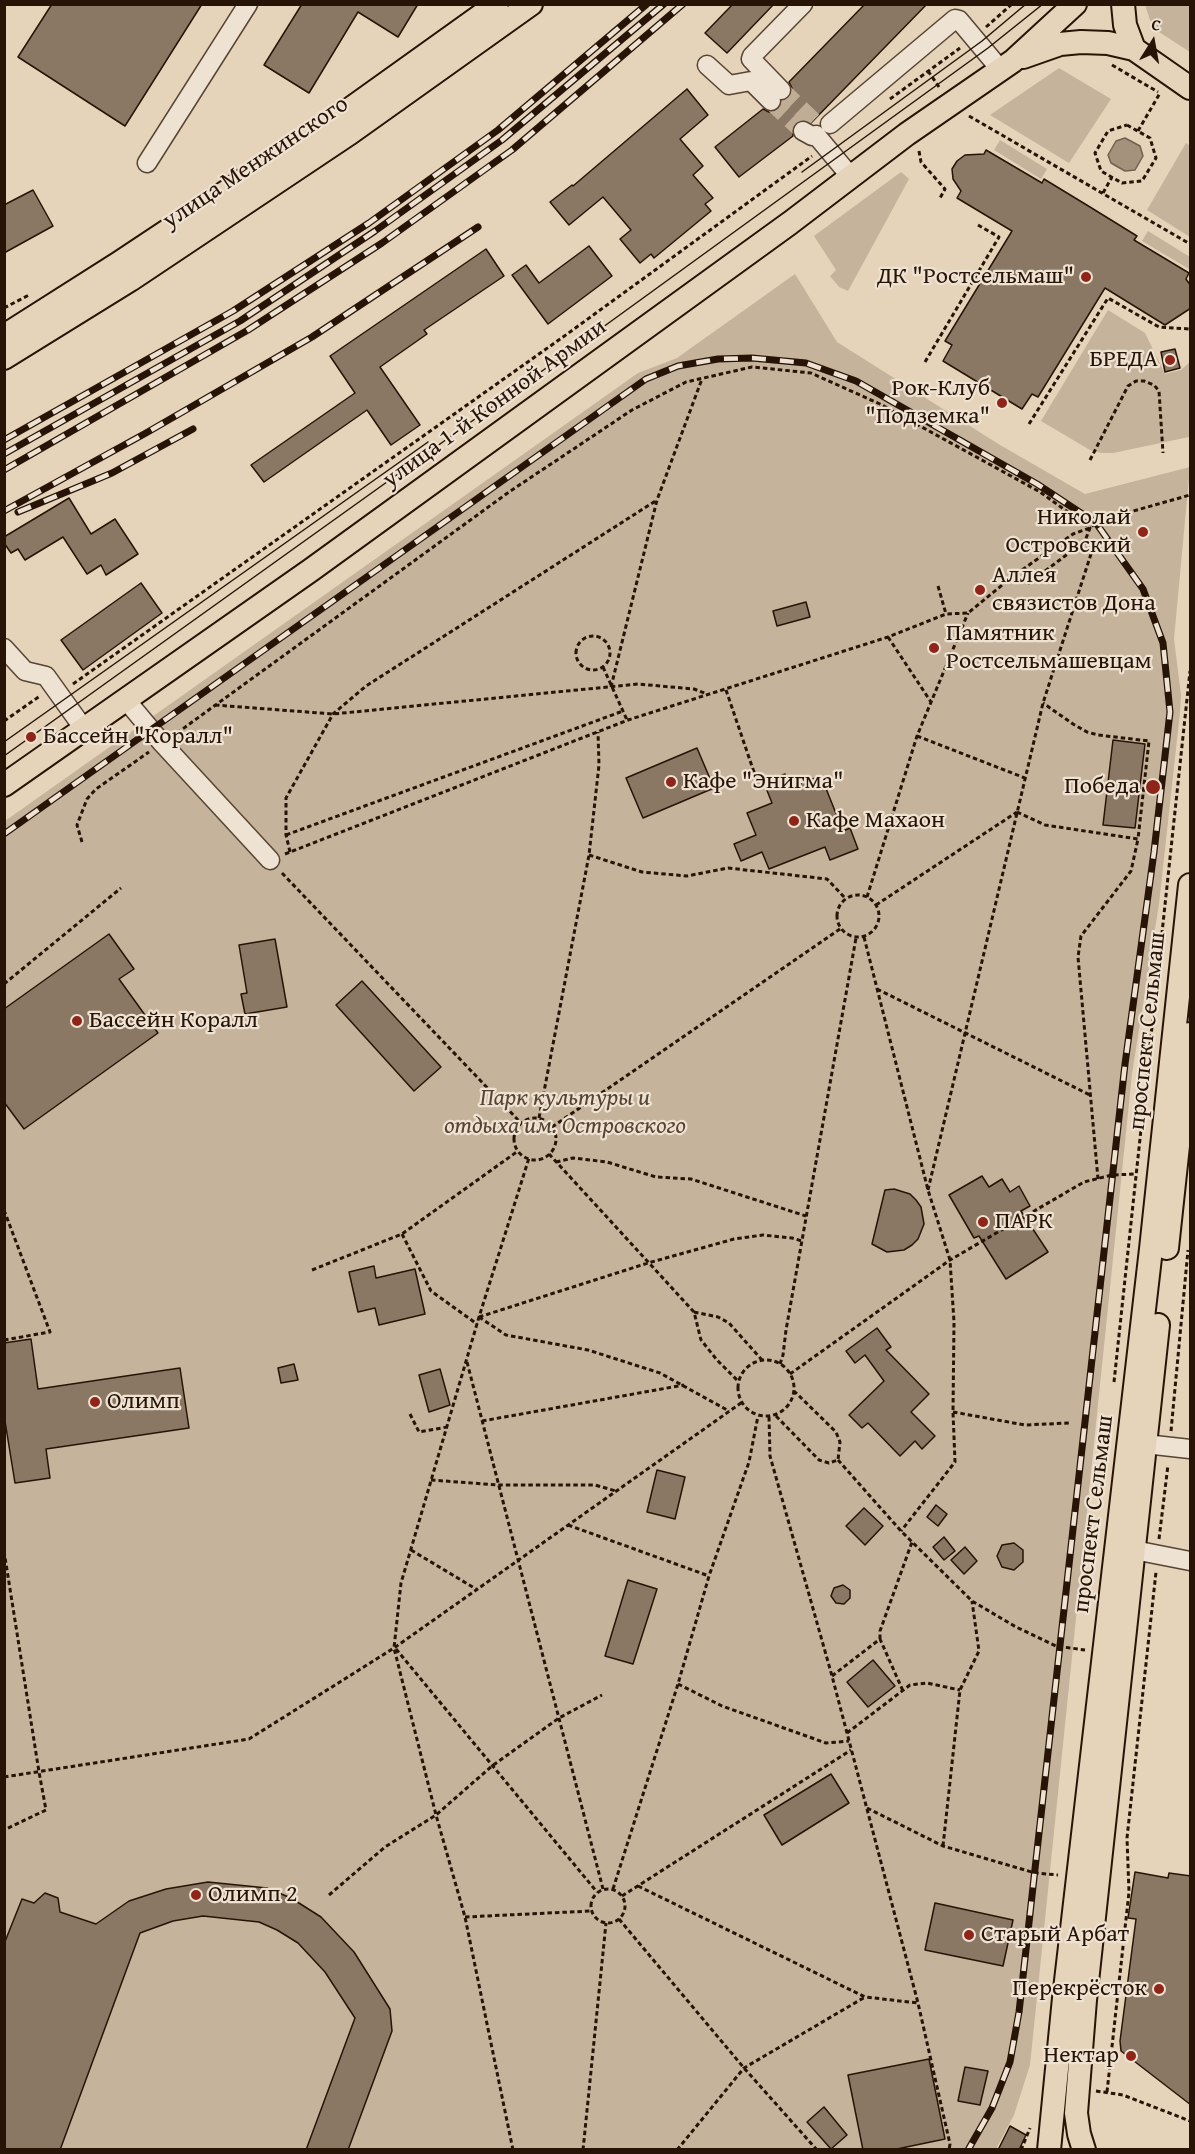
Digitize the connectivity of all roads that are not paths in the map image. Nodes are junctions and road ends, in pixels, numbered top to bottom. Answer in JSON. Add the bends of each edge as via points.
{"nodes":[{"id":1,"x":248,"y":4,"type":"edge"},
{"id":2,"x":497,"y":4,"type":"edge"},
{"id":3,"x":531,"y":4,"type":"edge"},
{"id":4,"x":803,"y":4,"type":"edge"},
{"id":5,"x":1074,"y":4,"type":"edge"},
{"id":6,"x":1123,"y":4,"type":"edge"},
{"id":7,"x":1134,"y":50,"type":"junction"},
{"id":8,"x":707,"y":65,"type":"dead end"},
{"id":9,"x":1007,"y":65,"type":"junction"},
{"id":10,"x":1191,"y":88,"type":"edge"},
{"id":11,"x":147,"y":163,"type":"dead end"},
{"id":12,"x":851,"y":177,"type":"junction"},
{"id":13,"x":4,"y":336,"type":"edge"},
{"id":14,"x":4,"y":358,"type":"edge"},
{"id":15,"x":8,"y":658,"type":"edge"},
{"id":16,"x":126,"y":700,"type":"junction"},
{"id":17,"x":84,"y":729,"type":"junction"},
{"id":18,"x":4,"y":785,"type":"edge"},
{"id":19,"x":270,"y":860,"type":"road end"},
{"id":20,"x":1191,"y":885,"type":"edge"},
{"id":21,"x":1190,"y":1047,"type":"edge"},
{"id":22,"x":1184,"y":1163,"type":"edge"},
{"id":23,"x":1145,"y":1444,"type":"junction"},
{"id":24,"x":1191,"y":1449,"type":"edge"},
{"id":25,"x":1134,"y":1550,"type":"junction"},
{"id":26,"x":1191,"y":1561,"type":"edge"},
{"id":27,"x":1081,"y":2142,"type":"edge"},
{"id":28,"x":1049,"y":2150,"type":"edge"},
{"id":29,"x":1096,"y":2150,"type":"edge"}],
"edges":[{"from":1,"to":11,"type":"lane"},
{"from":2,"to":13,"type":"main road","name":"улица Менжинского","via":[[339,117]]},
{"from":3,"to":14,"type":"main road","name":"улица Менжинского","via":[[350,133],[130,280]]},
{"from":4,"to":8,"type":"lane","via":[[751,59],[776,95],[753,79],[729,86]]},
{"from":5,"to":9,"type":"main road","name":"улица 1-й Конной Армии"},
{"from":6,"to":7,"type":"main road"},
{"from":7,"to":9,"type":"main road","name":"улица 1-й Конной Армии","via":[[1108,43],[1060,44]]},
{"from":7,"to":10,"type":"main road","name":"улица 1-й Конной Армии"},
{"from":9,"to":12,"type":"main road","name":"улица 1-й Конной Армии"},
{"from":9,"to":12,"type":"lane","via":[[955,19],[817,131]]},
{"from":12,"to":16,"type":"main road","name":"улица 1-й Конной Армии"},
{"from":15,"to":17,"type":"lane","via":[[24,671],[46,676]]},
{"from":16,"to":17,"type":"main road","name":"улица 1-й Конной Армии"},
{"from":16,"to":19,"type":"lane"},
{"from":17,"to":18,"type":"main road","name":"улица 1-й Конной Армии"},
{"from":20,"to":28,"type":"main road","name":"проспект Сельмаш"},
{"from":21,"to":22,"type":"main road","name":"проспект Сельмаш"},
{"from":22,"to":23,"type":"main road","name":"проспект Сельмаш"},
{"from":23,"to":24,"type":"lane"},
{"from":23,"to":25,"type":"main road","name":"проспект Сельмаш"},
{"from":25,"to":26,"type":"lane"},
{"from":25,"to":27,"type":"main road","name":"проспект Сельмаш","via":[[1077,2089]]},
{"from":27,"to":29,"type":"lane"}]}
